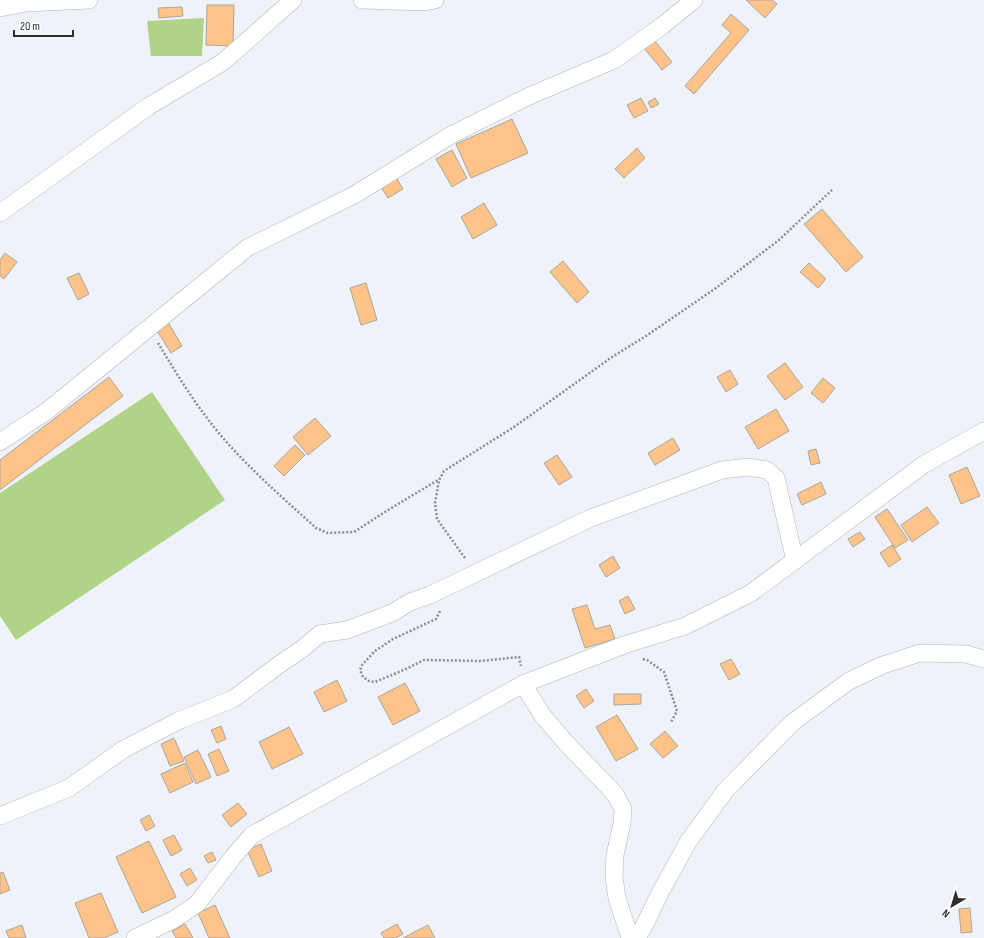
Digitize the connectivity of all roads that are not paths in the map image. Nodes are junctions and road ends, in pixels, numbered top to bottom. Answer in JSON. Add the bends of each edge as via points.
{"nodes":[{"id":1,"x":89,"y":0,"type":"edge"},
{"id":2,"x":293,"y":0,"type":"edge"},
{"id":3,"x":362,"y":0,"type":"edge"},
{"id":4,"x":435,"y":0,"type":"edge"},
{"id":5,"x":694,"y":0,"type":"edge"},
{"id":6,"x":0,"y":8,"type":"edge"},
{"id":7,"x":0,"y":213,"type":"edge"},
{"id":8,"x":984,"y":430,"type":"edge"},
{"id":9,"x":0,"y":442,"type":"edge"},
{"id":10,"x":795,"y":561,"type":"junction"},
{"id":11,"x":984,"y":660,"type":"edge"},
{"id":12,"x":523,"y":684,"type":"junction"},
{"id":13,"x":0,"y":816,"type":"edge"},
{"id":14,"x":135,"y":938,"type":"edge"},
{"id":15,"x":630,"y":938,"type":"edge"},
{"id":16,"x":637,"y":938,"type":"edge"}],
"edges":[{"from":1,"to":6,"type":"street","via":[[26,2]]},
{"from":2,"to":7,"type":"street","via":[[223,62],[149,106]]},
{"from":3,"to":4,"type":"street"},
{"from":5,"to":9,"type":"street","via":[[614,60],[527,97],[451,135],[356,194],[247,248],[47,410]]},
{"from":8,"to":10,"type":"street","via":[[924,466]]},
{"from":10,"to":12,"type":"street","via":[[750,593],[685,626],[624,645]]},
{"from":10,"to":13,"type":"street","via":[[776,478],[767,470],[748,467],[722,470],[590,518],[476,574],[410,602],[392,613],[347,630],[320,634],[234,699],[178,721],[124,749],[69,788]]},
{"from":11,"to":16,"type":"street","via":[[966,654],[920,653],[883,665],[848,681],[793,722],[725,791],[688,842]]},
{"from":12,"to":14,"type":"street","via":[[252,835],[197,904],[173,920]]},
{"from":12,"to":15,"type":"street","via":[[542,716],[615,794],[623,809],[614,877],[617,898]]}]}
